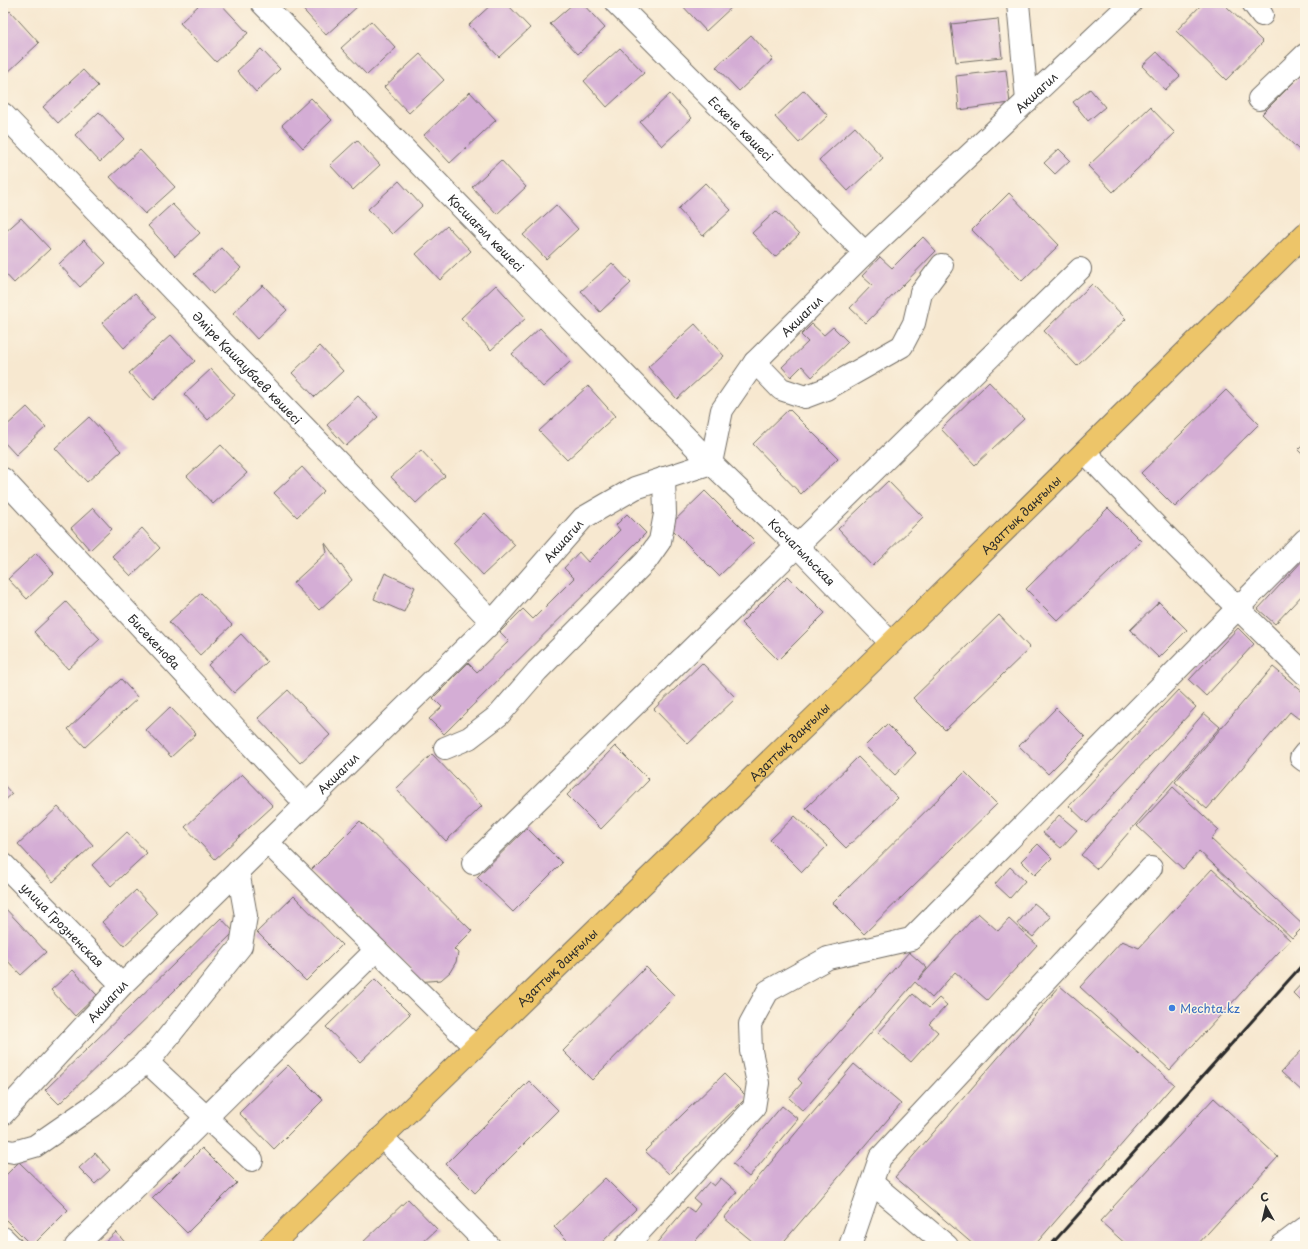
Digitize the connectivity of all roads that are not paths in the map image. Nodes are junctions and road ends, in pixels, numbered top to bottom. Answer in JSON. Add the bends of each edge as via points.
{"nodes":[{"id":1,"x":262,"y":3,"type":"edge"},
{"id":2,"x":616,"y":3,"type":"edge"},
{"id":3,"x":1018,"y":3,"type":"edge"},
{"id":4,"x":1131,"y":3,"type":"edge"},
{"id":5,"x":1305,"y":55,"type":"edge"},
{"id":6,"x":1259,"y":99,"type":"dead end"},
{"id":7,"x":1027,"y":101,"type":"junction"},
{"id":8,"x":3,"y":114,"type":"edge"},
{"id":9,"x":1305,"y":234,"type":"edge"},
{"id":10,"x":865,"y":253,"type":"junction"},
{"id":11,"x":942,"y":265,"type":"dead end"},
{"id":12,"x":1080,"y":269,"type":"dead end"},
{"id":13,"x":755,"y":362,"type":"junction"},
{"id":14,"x":1085,"y":452,"type":"junction"},
{"id":15,"x":711,"y":463,"type":"junction"},
{"id":16,"x":3,"y":478,"type":"edge"},
{"id":17,"x":664,"y":478,"type":"junction"},
{"id":18,"x":1305,"y":540,"type":"edge"},
{"id":19,"x":797,"y":546,"type":"junction"},
{"id":20,"x":1238,"y":608,"type":"junction"},
{"id":21,"x":492,"y":622,"type":"junction"},
{"id":22,"x":891,"y":643,"type":"junction"},
{"id":23,"x":1305,"y":674,"type":"edge"},
{"id":24,"x":445,"y":748,"type":"dead end"},
{"id":25,"x":1305,"y":752,"type":"edge"},
{"id":26,"x":1305,"y":761,"type":"edge"},
{"id":27,"x":306,"y":804,"type":"junction"},
{"id":28,"x":267,"y":842,"type":"junction"},
{"id":29,"x":473,"y":863,"type":"dead end"},
{"id":30,"x":3,"y":864,"type":"edge"},
{"id":31,"x":1151,"y":868,"type":"dead end"},
{"id":32,"x":238,"y":871,"type":"junction"},
{"id":33,"x":376,"y":950,"type":"junction"},
{"id":34,"x":122,"y":985,"type":"junction"},
{"id":35,"x":475,"y":1047,"type":"junction"},
{"id":36,"x":146,"y":1061,"type":"junction"},
{"id":37,"x":3,"y":1114,"type":"edge"},
{"id":38,"x":206,"y":1118,"type":"junction"},
{"id":39,"x":382,"y":1137,"type":"junction"},
{"id":40,"x":3,"y":1150,"type":"edge"},
{"id":41,"x":252,"y":1160,"type":"dead end"},
{"id":42,"x":872,"y":1183,"type":"junction"},
{"id":43,"x":1305,"y":1228,"type":"edge"},
{"id":44,"x":3,"y":1238,"type":"edge"},
{"id":45,"x":11,"y":1246,"type":"edge"},
{"id":46,"x":76,"y":1246,"type":"edge"},
{"id":47,"x":270,"y":1246,"type":"edge"},
{"id":48,"x":489,"y":1246,"type":"edge"},
{"id":49,"x":626,"y":1246,"type":"edge"},
{"id":50,"x":850,"y":1246,"type":"edge"},
{"id":51,"x":947,"y":1246,"type":"edge"},
{"id":52,"x":1281,"y":1246,"type":"edge"}],
"edges":[{"from":1,"to":15,"type":"street","name":"Қосшағыл көшесі"},
{"from":2,"to":10,"type":"street","name":"Ескене көшесі"},
{"from":3,"to":7,"type":"street"},
{"from":4,"to":7,"type":"street","name":"Акшагил"},
{"from":5,"to":6,"type":"street"},
{"from":7,"to":10,"type":"street","name":"Акшагил"},
{"from":8,"to":21,"type":"street","name":"Әміре Қашаубаев көшесі"},
{"from":9,"to":14,"type":"main road","name":"Азаттық даңғылы"},
{"from":10,"to":13,"type":"street","name":"Акшагил"},
{"from":11,"to":13,"type":"street","via":[[921,294],[914,323],[902,346],[826,390],[805,397],[781,389]]},
{"from":12,"to":19,"type":"street"},
{"from":13,"to":15,"type":"street","name":"Акшагил","via":[[722,410]]},
{"from":14,"to":20,"type":"street"},
{"from":14,"to":22,"type":"main road","name":"Азаттық даңғылы"},
{"from":15,"to":17,"type":"street","name":"Акшагил"},
{"from":15,"to":19,"type":"street","name":"Косчагыльская"},
{"from":16,"to":27,"type":"street","name":"Бисекенова"},
{"from":17,"to":21,"type":"street","name":"Акшагил","via":[[636,488],[583,518]]},
{"from":17,"to":24,"type":"street","via":[[665,514],[660,541],[646,561],[537,671],[500,716],[469,738]]},
{"from":18,"to":20,"type":"street"},
{"from":19,"to":22,"type":"street","name":"Косчагыльская"},
{"from":19,"to":29,"type":"street"},
{"from":20,"to":23,"type":"street"},
{"from":20,"to":49,"type":"street","via":[[911,939],[828,958],[768,991],[750,1024],[751,1051],[758,1083],[754,1108]]},
{"from":21,"to":27,"type":"street","name":"Акшагил"},
{"from":22,"to":35,"type":"main road","name":"Азаттық даңғылы"},
{"from":25,"to":26,"type":"street","via":[[1301,758]]},
{"from":27,"to":28,"type":"street","name":"Акшагил"},
{"from":28,"to":32,"type":"street","name":"Акшагил"},
{"from":28,"to":33,"type":"street"},
{"from":30,"to":34,"type":"street","name":"улица Грозненская"},
{"from":31,"to":42,"type":"street","via":[[880,1158]]},
{"from":32,"to":34,"type":"street","name":"Акшагил"},
{"from":32,"to":36,"type":"street","via":[[246,916],[242,946]]},
{"from":33,"to":35,"type":"street"},
{"from":33,"to":38,"type":"street"},
{"from":34,"to":37,"type":"street","name":"Акшагил"},
{"from":35,"to":39,"type":"main road","name":"Азаттық даңғылы"},
{"from":36,"to":38,"type":"street"},
{"from":36,"to":40,"type":"street","via":[[93,1106],[35,1146],[14,1152]]},
{"from":38,"to":41,"type":"street"},
{"from":38,"to":46,"type":"street"},
{"from":39,"to":47,"type":"main road","name":"Азаттық даңғылы"},
{"from":39,"to":48,"type":"street"},
{"from":42,"to":50,"type":"street"},
{"from":42,"to":51,"type":"street"},
{"from":43,"to":52,"type":"street"},
{"from":44,"to":45,"type":"street"}]}
